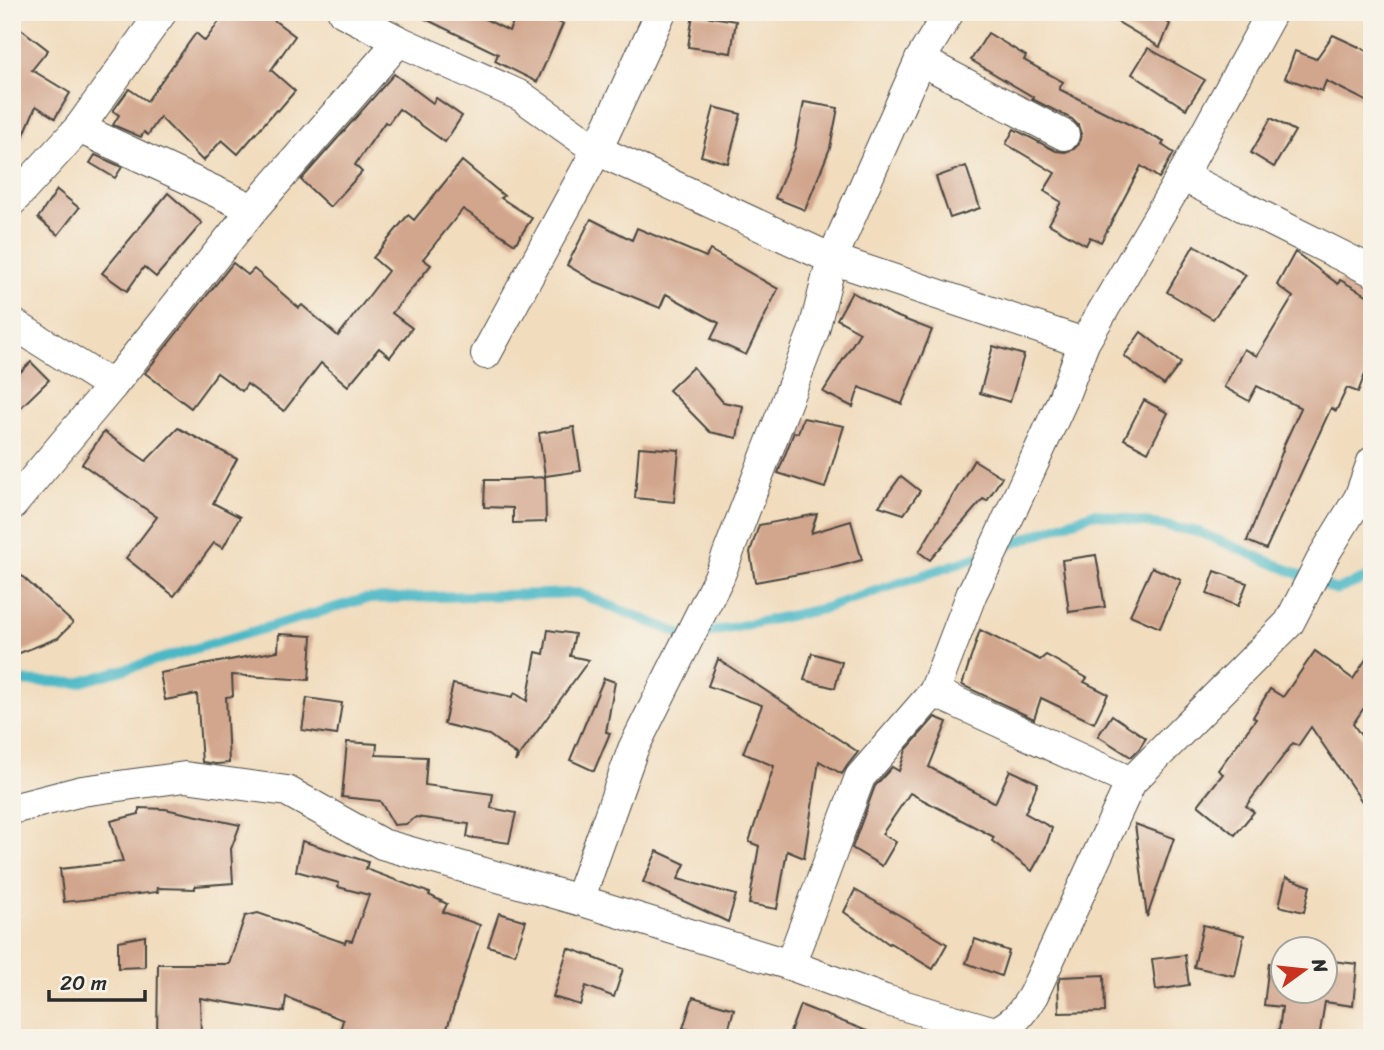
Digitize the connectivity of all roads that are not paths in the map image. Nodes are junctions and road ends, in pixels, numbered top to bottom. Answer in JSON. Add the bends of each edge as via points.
{"nodes":[{"id":1,"x":162,"y":12,"type":"edge"},
{"id":2,"x":343,"y":12,"type":"edge"},
{"id":3,"x":661,"y":12,"type":"edge"},
{"id":4,"x":949,"y":12,"type":"edge"},
{"id":5,"x":1272,"y":12,"type":"edge"},
{"id":6,"x":399,"y":41,"type":"junction"},
{"id":7,"x":920,"y":60,"type":"junction"},
{"id":8,"x":79,"y":128,"type":"junction"},
{"id":9,"x":1064,"y":135,"type":"dead end"},
{"id":10,"x":597,"y":150,"type":"junction"},
{"id":11,"x":1182,"y":176,"type":"junction"},
{"id":12,"x":12,"y":201,"type":"edge"},
{"id":13,"x":253,"y":209,"type":"junction"},
{"id":14,"x":832,"y":258,"type":"junction"},
{"id":15,"x":1372,"y":271,"type":"edge"},
{"id":16,"x":12,"y":323,"type":"edge"},
{"id":17,"x":1084,"y":343,"type":"junction"},
{"id":18,"x":486,"y":354,"type":"dead end"},
{"id":19,"x":113,"y":386,"type":"junction"},
{"id":20,"x":1372,"y":461,"type":"edge"},
{"id":21,"x":12,"y":505,"type":"edge"},
{"id":22,"x":934,"y":692,"type":"junction"},
{"id":23,"x":1131,"y":782,"type":"junction"},
{"id":24,"x":12,"y":809,"type":"edge"},
{"id":25,"x":579,"y":900,"type":"junction"},
{"id":26,"x":790,"y":965,"type":"junction"}],
"edges":[{"from":1,"to":8,"type":"street"},
{"from":2,"to":6,"type":"street"},
{"from":3,"to":10,"type":"street"},
{"from":4,"to":7,"type":"street"},
{"from":5,"to":11,"type":"street"},
{"from":6,"to":10,"type":"street","via":[[521,96]]},
{"from":6,"to":13,"type":"street"},
{"from":7,"to":9,"type":"street"},
{"from":7,"to":14,"type":"street"},
{"from":8,"to":12,"type":"street"},
{"from":8,"to":13,"type":"street"},
{"from":10,"to":14,"type":"street"},
{"from":10,"to":18,"type":"street"},
{"from":11,"to":15,"type":"street"},
{"from":11,"to":17,"type":"street"},
{"from":13,"to":19,"type":"street"},
{"from":14,"to":17,"type":"street"},
{"from":14,"to":25,"type":"street","via":[[814,330],[719,577],[633,749]]},
{"from":16,"to":19,"type":"street"},
{"from":17,"to":22,"type":"street","via":[[1062,401],[972,593]]},
{"from":19,"to":21,"type":"street"},
{"from":20,"to":23,"type":"street","via":[[1359,498],[1289,623]]},
{"from":22,"to":23,"type":"street"},
{"from":22,"to":26,"type":"street","via":[[860,777]]},
{"from":23,"to":26,"type":"street","via":[[1033,995],[1009,1026],[995,1032],[885,1000]]},
{"from":24,"to":25,"type":"street","via":[[82,791],[186,777],[287,791],[382,844]]},
{"from":25,"to":26,"type":"street"}]}
